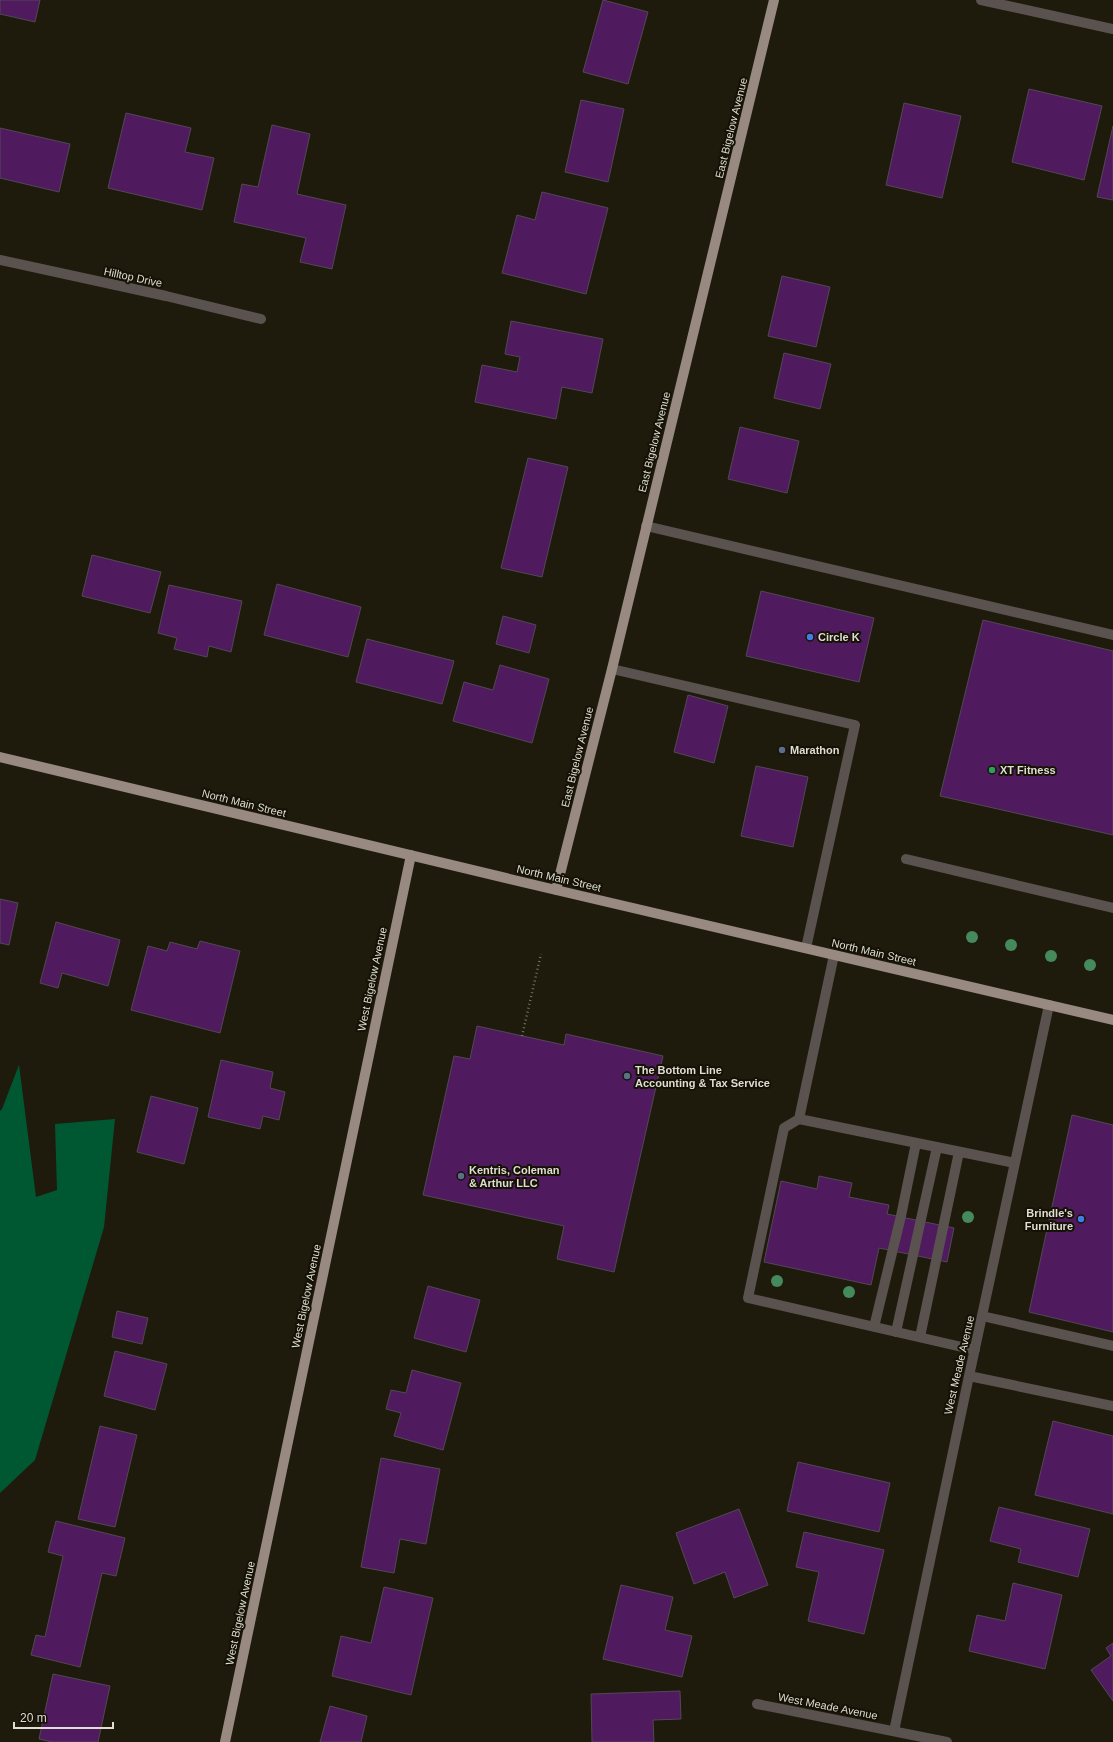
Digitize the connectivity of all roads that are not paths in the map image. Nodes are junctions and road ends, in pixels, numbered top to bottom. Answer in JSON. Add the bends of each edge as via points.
{"nodes":[{"id":1,"x":774,"y":0,"type":"edge"},
{"id":2,"x":981,"y":0,"type":"edge"},
{"id":3,"x":1113,"y":29,"type":"edge"},
{"id":4,"x":0,"y":260,"type":"edge"},
{"id":5,"x":261,"y":319,"type":"dead end"},
{"id":6,"x":646,"y":526,"type":"junction"},
{"id":7,"x":1113,"y":635,"type":"edge"},
{"id":8,"x":612,"y":669,"type":"junction"},
{"id":9,"x":0,"y":757,"type":"edge"},
{"id":10,"x":411,"y":855,"type":"junction"},
{"id":11,"x":906,"y":859,"type":"dead end"},
{"id":12,"x":556,"y":890,"type":"junction"},
{"id":13,"x":1113,"y":908,"type":"edge"},
{"id":14,"x":806,"y":948,"type":"junction"},
{"id":15,"x":834,"y":955,"type":"junction"},
{"id":16,"x":1049,"y":1005,"type":"junction"},
{"id":17,"x":1113,"y":1020,"type":"edge"},
{"id":18,"x":799,"y":1120,"type":"junction"},
{"id":19,"x":916,"y":1143,"type":"junction"},
{"id":20,"x":937,"y":1147,"type":"junction"},
{"id":21,"x":959,"y":1152,"type":"junction"},
{"id":22,"x":1016,"y":1163,"type":"junction"},
{"id":23,"x":982,"y":1316,"type":"junction"},
{"id":24,"x":874,"y":1327,"type":"junction"},
{"id":25,"x":896,"y":1332,"type":"junction"},
{"id":26,"x":920,"y":1337,"type":"junction"},
{"id":27,"x":1113,"y":1346,"type":"edge"},
{"id":28,"x":975,"y":1350,"type":"junction"},
{"id":29,"x":969,"y":1376,"type":"junction"},
{"id":30,"x":1113,"y":1406,"type":"edge"},
{"id":31,"x":757,"y":1704,"type":"dead end"},
{"id":32,"x":894,"y":1731,"type":"junction"},
{"id":33,"x":225,"y":1742,"type":"edge"},
{"id":34,"x":947,"y":1742,"type":"edge"}],
"edges":[{"from":1,"to":6,"type":"main road","name":"East Bigelow Avenue"},
{"from":2,"to":3,"type":"street"},
{"from":4,"to":5,"type":"street","name":"Hilltop Drive"},
{"from":6,"to":7,"type":"street"},
{"from":6,"to":8,"type":"main road","name":"East Bigelow Avenue"},
{"from":8,"to":12,"type":"main road","name":"East Bigelow Avenue"},
{"from":8,"to":14,"type":"street","via":[[855,725]]},
{"from":9,"to":10,"type":"main road","name":"North Main Street"},
{"from":10,"to":12,"type":"main road","name":"North Main Street"},
{"from":10,"to":33,"type":"main road","name":"West Bigelow Avenue"},
{"from":11,"to":13,"type":"street"},
{"from":12,"to":14,"type":"main road","name":"North Main Street"},
{"from":14,"to":15,"type":"main road","name":"North Main Street"},
{"from":15,"to":16,"type":"main road","name":"North Main Street"},
{"from":15,"to":18,"type":"street"},
{"from":16,"to":17,"type":"main road","name":"North Main Street"},
{"from":16,"to":22,"type":"street","name":"West Meade Avenue"},
{"from":18,"to":19,"type":"street"},
{"from":18,"to":24,"type":"street","via":[[784,1128],[748,1298]]},
{"from":19,"to":20,"type":"street"},
{"from":19,"to":24,"type":"street"},
{"from":20,"to":21,"type":"street"},
{"from":20,"to":25,"type":"street"},
{"from":21,"to":22,"type":"street"},
{"from":21,"to":26,"type":"street"},
{"from":22,"to":23,"type":"street","name":"West Meade Avenue"},
{"from":23,"to":27,"type":"street"},
{"from":23,"to":28,"type":"street","name":"West Meade Avenue"},
{"from":24,"to":25,"type":"street"},
{"from":25,"to":26,"type":"street"},
{"from":26,"to":28,"type":"street"},
{"from":28,"to":29,"type":"street","name":"West Meade Avenue"},
{"from":29,"to":30,"type":"street"},
{"from":29,"to":32,"type":"street","name":"West Meade Avenue"},
{"from":31,"to":32,"type":"street","name":"West Meade Avenue"},
{"from":32,"to":34,"type":"street","name":"West Meade Avenue"}]}
